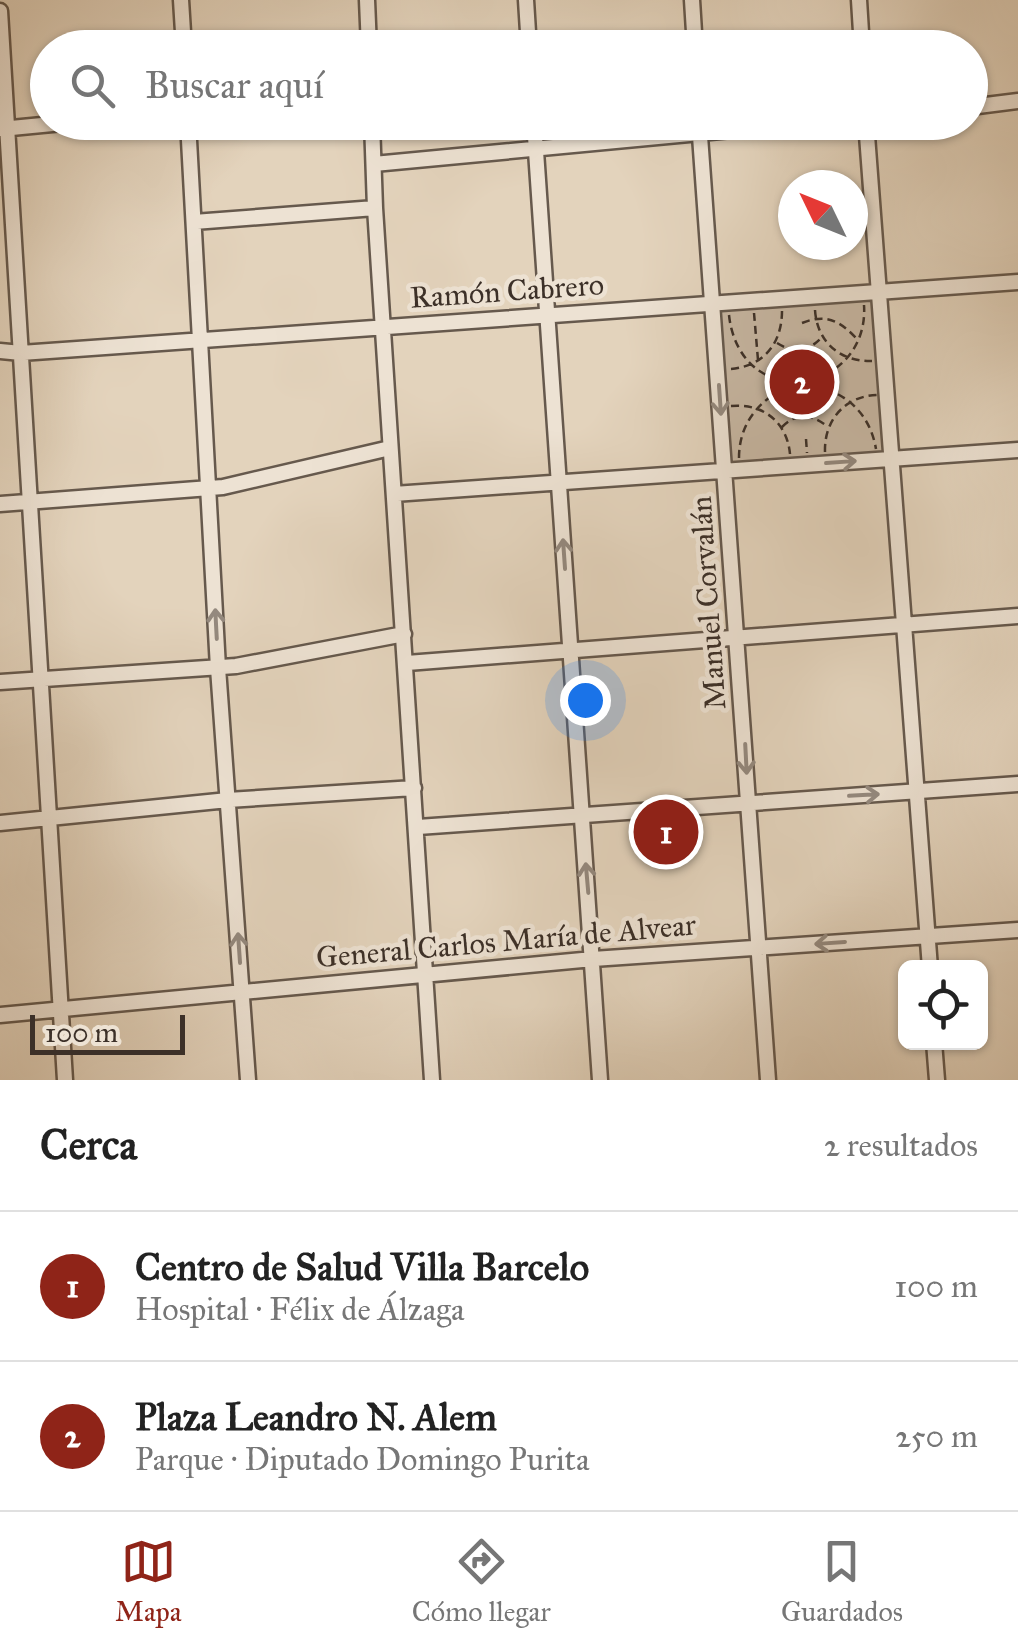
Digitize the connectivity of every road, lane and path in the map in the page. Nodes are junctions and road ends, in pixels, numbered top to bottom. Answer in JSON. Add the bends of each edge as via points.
{"nodes":[{"id":1,"x":182,"y":0,"type":"edge"},
{"id":2,"x":367,"y":0,"type":"edge"},
{"id":3,"x":526,"y":0,"type":"edge"},
{"id":4,"x":692,"y":0,"type":"edge"},
{"id":5,"x":859,"y":0,"type":"edge"},
{"id":6,"x":0,"y":11,"type":"edge"},
{"id":7,"x":183,"y":30,"type":"edge"},
{"id":8,"x":368,"y":30,"type":"edge"},
{"id":9,"x":528,"y":30,"type":"edge"},
{"id":10,"x":694,"y":30,"type":"edge"},
{"id":11,"x":861,"y":30,"type":"edge"},
{"id":12,"x":1018,"y":102,"type":"edge"},
{"id":13,"x":988,"y":104,"type":"edge"},
{"id":14,"x":30,"y":126,"type":"edge"},
{"id":15,"x":3,"y":129,"type":"edge"},
{"id":16,"x":189,"y":140,"type":"edge"},
{"id":17,"x":373,"y":140,"type":"edge"},
{"id":18,"x":535,"y":140,"type":"edge"},
{"id":19,"x":601,"y":140,"type":"edge"},
{"id":20,"x":701,"y":140,"type":"edge"},
{"id":21,"x":867,"y":140,"type":"edge"},
{"id":22,"x":535,"y":148,"type":"junction"},
{"id":23,"x":374,"y":164,"type":"junction"},
{"id":24,"x":375,"y":208,"type":"junction"},
{"id":25,"x":194,"y":222,"type":"junction"},
{"id":26,"x":1018,"y":282,"type":"edge"},
{"id":27,"x":880,"y":292,"type":"junction"},
{"id":28,"x":862,"y":294,"type":"junction"},
{"id":29,"x":816,"y":296,"type":"junction"},
{"id":30,"x":781,"y":299,"type":"junction"},
{"id":31,"x":753,"y":301,"type":"junction"},
{"id":32,"x":720,"y":303,"type":"junction"},
{"id":33,"x":548,"y":316,"type":"junction"},
{"id":34,"x":815,"y":318,"type":"junction"},
{"id":35,"x":802,"y":323,"type":"dead end"},
{"id":36,"x":383,"y":328,"type":"junction"},
{"id":37,"x":822,"y":336,"type":"junction"},
{"id":38,"x":859,"y":341,"type":"junction"},
{"id":39,"x":200,"y":342,"type":"junction"},
{"id":40,"x":775,"y":342,"type":"junction"},
{"id":41,"x":0,"y":351,"type":"edge"},
{"id":42,"x":21,"y":353,"type":"junction"},
{"id":43,"x":848,"y":358,"type":"junction"},
{"id":44,"x":883,"y":358,"type":"junction"},
{"id":45,"x":758,"y":361,"type":"junction"},
{"id":46,"x":752,"y":365,"type":"junction"},
{"id":47,"x":718,"y":368,"type":"junction"},
{"id":48,"x":825,"y":375,"type":"junction"},
{"id":49,"x":780,"y":379,"type":"junction"},
{"id":50,"x":825,"y":389,"type":"junction"},
{"id":51,"x":780,"y":390,"type":"junction"},
{"id":52,"x":886,"y":397,"type":"junction"},
{"id":53,"x":850,"y":402,"type":"junction"},
{"id":54,"x":720,"y":408,"type":"junction"},
{"id":55,"x":757,"y":408,"type":"junction"},
{"id":56,"x":829,"y":426,"type":"junction"},
{"id":57,"x":782,"y":428,"type":"junction"},
{"id":58,"x":390,"y":448,"type":"junction"},
{"id":59,"x":1018,"y":450,"type":"edge"},
{"id":60,"x":883,"y":459,"type":"junction"},
{"id":61,"x":828,"y":463,"type":"junction"},
{"id":62,"x":790,"y":465,"type":"junction"},
{"id":63,"x":742,"y":468,"type":"junction"},
{"id":64,"x":726,"y":470,"type":"junction"},
{"id":65,"x":560,"y":484,"type":"junction"},
{"id":66,"x":210,"y":489,"type":"junction"},
{"id":67,"x":394,"y":494,"type":"junction"},
{"id":68,"x":29,"y":502,"type":"junction"},
{"id":69,"x":0,"y":504,"type":"edge"},
{"id":70,"x":1018,"y":616,"type":"edge"},
{"id":71,"x":904,"y":625,"type":"junction"},
{"id":72,"x":404,"y":634,"type":"junction"},
{"id":73,"x":738,"y":636,"type":"junction"},
{"id":74,"x":571,"y":650,"type":"junction"},
{"id":75,"x":406,"y":663,"type":"junction"},
{"id":76,"x":218,"y":668,"type":"junction"},
{"id":77,"x":39,"y":679,"type":"junction"},
{"id":78,"x":0,"y":682,"type":"edge"},
{"id":79,"x":1018,"y":784,"type":"edge"},
{"id":80,"x":414,"y":788,"type":"junction"},
{"id":81,"x":915,"y":792,"type":"junction"},
{"id":82,"x":228,"y":800,"type":"junction"},
{"id":83,"x":748,"y":802,"type":"junction"},
{"id":84,"x":582,"y":815,"type":"junction"},
{"id":85,"x":48,"y":818,"type":"junction"},
{"id":86,"x":0,"y":823,"type":"edge"},
{"id":87,"x":418,"y":827,"type":"junction"},
{"id":88,"x":1018,"y":930,"type":"edge"},
{"id":89,"x":928,"y":936,"type":"junction"},
{"id":90,"x":760,"y":948,"type":"junction"},
{"id":91,"x":593,"y":959,"type":"junction"},
{"id":92,"x":930,"y":960,"type":"edge"},
{"id":93,"x":426,"y":975,"type":"junction"},
{"id":94,"x":242,"y":992,"type":"junction"},
{"id":95,"x":61,"y":1009,"type":"junction"},
{"id":96,"x":0,"y":1014,"type":"edge"},
{"id":97,"x":935,"y":1050,"type":"edge"},
{"id":98,"x":65,"y":1080,"type":"edge"},
{"id":99,"x":248,"y":1080,"type":"edge"},
{"id":100,"x":432,"y":1080,"type":"edge"},
{"id":101,"x":600,"y":1080,"type":"edge"},
{"id":102,"x":768,"y":1080,"type":"edge"},
{"id":103,"x":937,"y":1080,"type":"edge"}],
"edges":[{"from":1,"to":7,"type":"street"},
{"from":2,"to":8,"type":"street"},
{"from":3,"to":9,"type":"street"},
{"from":4,"to":10,"type":"street"},
{"from":5,"to":11,"type":"street"},
{"from":6,"to":15,"type":"street"},
{"from":12,"to":13,"type":"street"},
{"from":14,"to":15,"type":"street"},
{"from":15,"to":42,"type":"street"},
{"from":16,"to":25,"type":"street"},
{"from":17,"to":23,"type":"street"},
{"from":18,"to":22,"type":"street"},
{"from":19,"to":22,"type":"street"},
{"from":20,"to":32,"type":"street","name":"Manuel Corvalán"},
{"from":21,"to":27,"type":"street"},
{"from":22,"to":23,"type":"street"},
{"from":22,"to":33,"type":"street"},
{"from":23,"to":24,"type":"street"},
{"from":24,"to":25,"type":"street"},
{"from":24,"to":36,"type":"street"},
{"from":25,"to":39,"type":"street"},
{"from":26,"to":27,"type":"street","name":"Ramón Cabrero"},
{"from":27,"to":28,"type":"street","name":"Ramón Cabrero"},
{"from":27,"to":44,"type":"street"},
{"from":28,"to":29,"type":"street","name":"Ramón Cabrero"},
{"from":28,"to":38,"type":"path"},
{"from":29,"to":30,"type":"street","name":"Ramón Cabrero"},
{"from":29,"to":34,"type":"path"},
{"from":30,"to":31,"type":"street","name":"Ramón Cabrero"},
{"from":30,"to":40,"type":"path"},
{"from":31,"to":32,"type":"street","name":"Ramón Cabrero"},
{"from":31,"to":45,"type":"path"},
{"from":32,"to":33,"type":"street","name":"Ramón Cabrero"},
{"from":32,"to":46,"type":"path"},
{"from":32,"to":47,"type":"street","name":"Manuel Corvalán"},
{"from":33,"to":36,"type":"street","name":"Ramón Cabrero"},
{"from":33,"to":65,"type":"street"},
{"from":34,"to":35,"type":"path"},
{"from":34,"to":37,"type":"path"},
{"from":34,"to":38,"type":"path","via":[[838,322]]},
{"from":36,"to":39,"type":"street","name":"Ramón Cabrero"},
{"from":36,"to":58,"type":"street"},
{"from":37,"to":40,"type":"path","via":[[804,350]]},
{"from":37,"to":43,"type":"path"},
{"from":38,"to":43,"type":"path"},
{"from":39,"to":42,"type":"street","name":"Ramón Cabrero"},
{"from":39,"to":66,"type":"street"},
{"from":40,"to":45,"type":"path"},
{"from":41,"to":42,"type":"street","name":"Ramón Cabrero"},
{"from":42,"to":68,"type":"street"},
{"from":43,"to":44,"type":"path"},
{"from":43,"to":48,"type":"path"},
{"from":44,"to":52,"type":"street"},
{"from":45,"to":46,"type":"path"},
{"from":46,"to":47,"type":"path"},
{"from":46,"to":49,"type":"path"},
{"from":47,"to":54,"type":"street","name":"Manuel Corvalán","one_way":true},
{"from":48,"to":49,"type":"path","via":[[800,364]]},
{"from":48,"to":50,"type":"path"},
{"from":49,"to":51,"type":"path"},
{"from":50,"to":51,"type":"path","via":[[798,402]]},
{"from":50,"to":53,"type":"path"},
{"from":51,"to":55,"type":"path"},
{"from":52,"to":53,"type":"path"},
{"from":52,"to":60,"type":"street"},
{"from":53,"to":56,"type":"path"},
{"from":53,"to":60,"type":"path","via":[[870,426]]},
{"from":54,"to":55,"type":"path"},
{"from":54,"to":64,"type":"street","name":"Manuel Corvalán"},
{"from":55,"to":57,"type":"path"},
{"from":55,"to":63,"type":"path","via":[[740,440]]},
{"from":56,"to":57,"type":"path","via":[[804,415]]},
{"from":56,"to":61,"type":"path"},
{"from":57,"to":62,"type":"path"},
{"from":58,"to":66,"type":"street"},
{"from":58,"to":67,"type":"street"},
{"from":59,"to":60,"type":"street"},
{"from":61,"to":60,"type":"street","one_way":true},
{"from":60,"to":71,"type":"street"},
{"from":61,"to":62,"type":"street"},
{"from":62,"to":63,"type":"street"},
{"from":63,"to":64,"type":"street"},
{"from":64,"to":65,"type":"street"},
{"from":64,"to":73,"type":"street","name":"Manuel Corvalán"},
{"from":65,"to":67,"type":"street"},
{"from":74,"to":65,"type":"street","one_way":true},
{"from":66,"to":68,"type":"street"},
{"from":76,"to":66,"type":"street","one_way":true},
{"from":67,"to":72,"type":"street"},
{"from":68,"to":69,"type":"street"},
{"from":68,"to":77,"type":"street"},
{"from":70,"to":71,"type":"street"},
{"from":71,"to":73,"type":"street"},
{"from":71,"to":81,"type":"street"},
{"from":72,"to":75,"type":"street"},
{"from":72,"to":76,"type":"street"},
{"from":73,"to":74,"type":"street"},
{"from":73,"to":83,"type":"street","name":"Manuel Corvalán","one_way":true},
{"from":74,"to":75,"type":"street"},
{"from":74,"to":84,"type":"street"},
{"from":75,"to":80,"type":"street"},
{"from":76,"to":77,"type":"street"},
{"from":76,"to":82,"type":"street"},
{"from":77,"to":78,"type":"street"},
{"from":77,"to":85,"type":"street"},
{"from":79,"to":81,"type":"street"},
{"from":80,"to":82,"type":"street"},
{"from":80,"to":87,"type":"street"},
{"from":83,"to":81,"type":"street","one_way":true},
{"from":81,"to":89,"type":"street"},
{"from":82,"to":85,"type":"street"},
{"from":94,"to":82,"type":"street","one_way":true},
{"from":83,"to":84,"type":"street"},
{"from":83,"to":90,"type":"street","name":"Manuel Corvalán"},
{"from":84,"to":87,"type":"street"},
{"from":91,"to":84,"type":"street","one_way":true},
{"from":85,"to":86,"type":"street"},
{"from":85,"to":95,"type":"street"},
{"from":87,"to":93,"type":"street"},
{"from":88,"to":89,"type":"street","name":"General Carlos María de Alvear"},
{"from":89,"to":90,"type":"street","name":"General Carlos María de Alvear","one_way":true},
{"from":89,"to":92,"type":"street"},
{"from":90,"to":91,"type":"street","name":"General Carlos María de Alvear"},
{"from":90,"to":102,"type":"street","name":"Manuel Corvalán"},
{"from":91,"to":93,"type":"street","name":"General Carlos María de Alvear"},
{"from":91,"to":101,"type":"street"},
{"from":93,"to":94,"type":"street","name":"General Carlos María de Alvear"},
{"from":93,"to":100,"type":"street"},
{"from":94,"to":95,"type":"street","name":"General Carlos María de Alvear"},
{"from":94,"to":99,"type":"street"},
{"from":95,"to":96,"type":"street","name":"General Carlos María de Alvear"},
{"from":95,"to":98,"type":"street"},
{"from":97,"to":103,"type":"street"}]}
